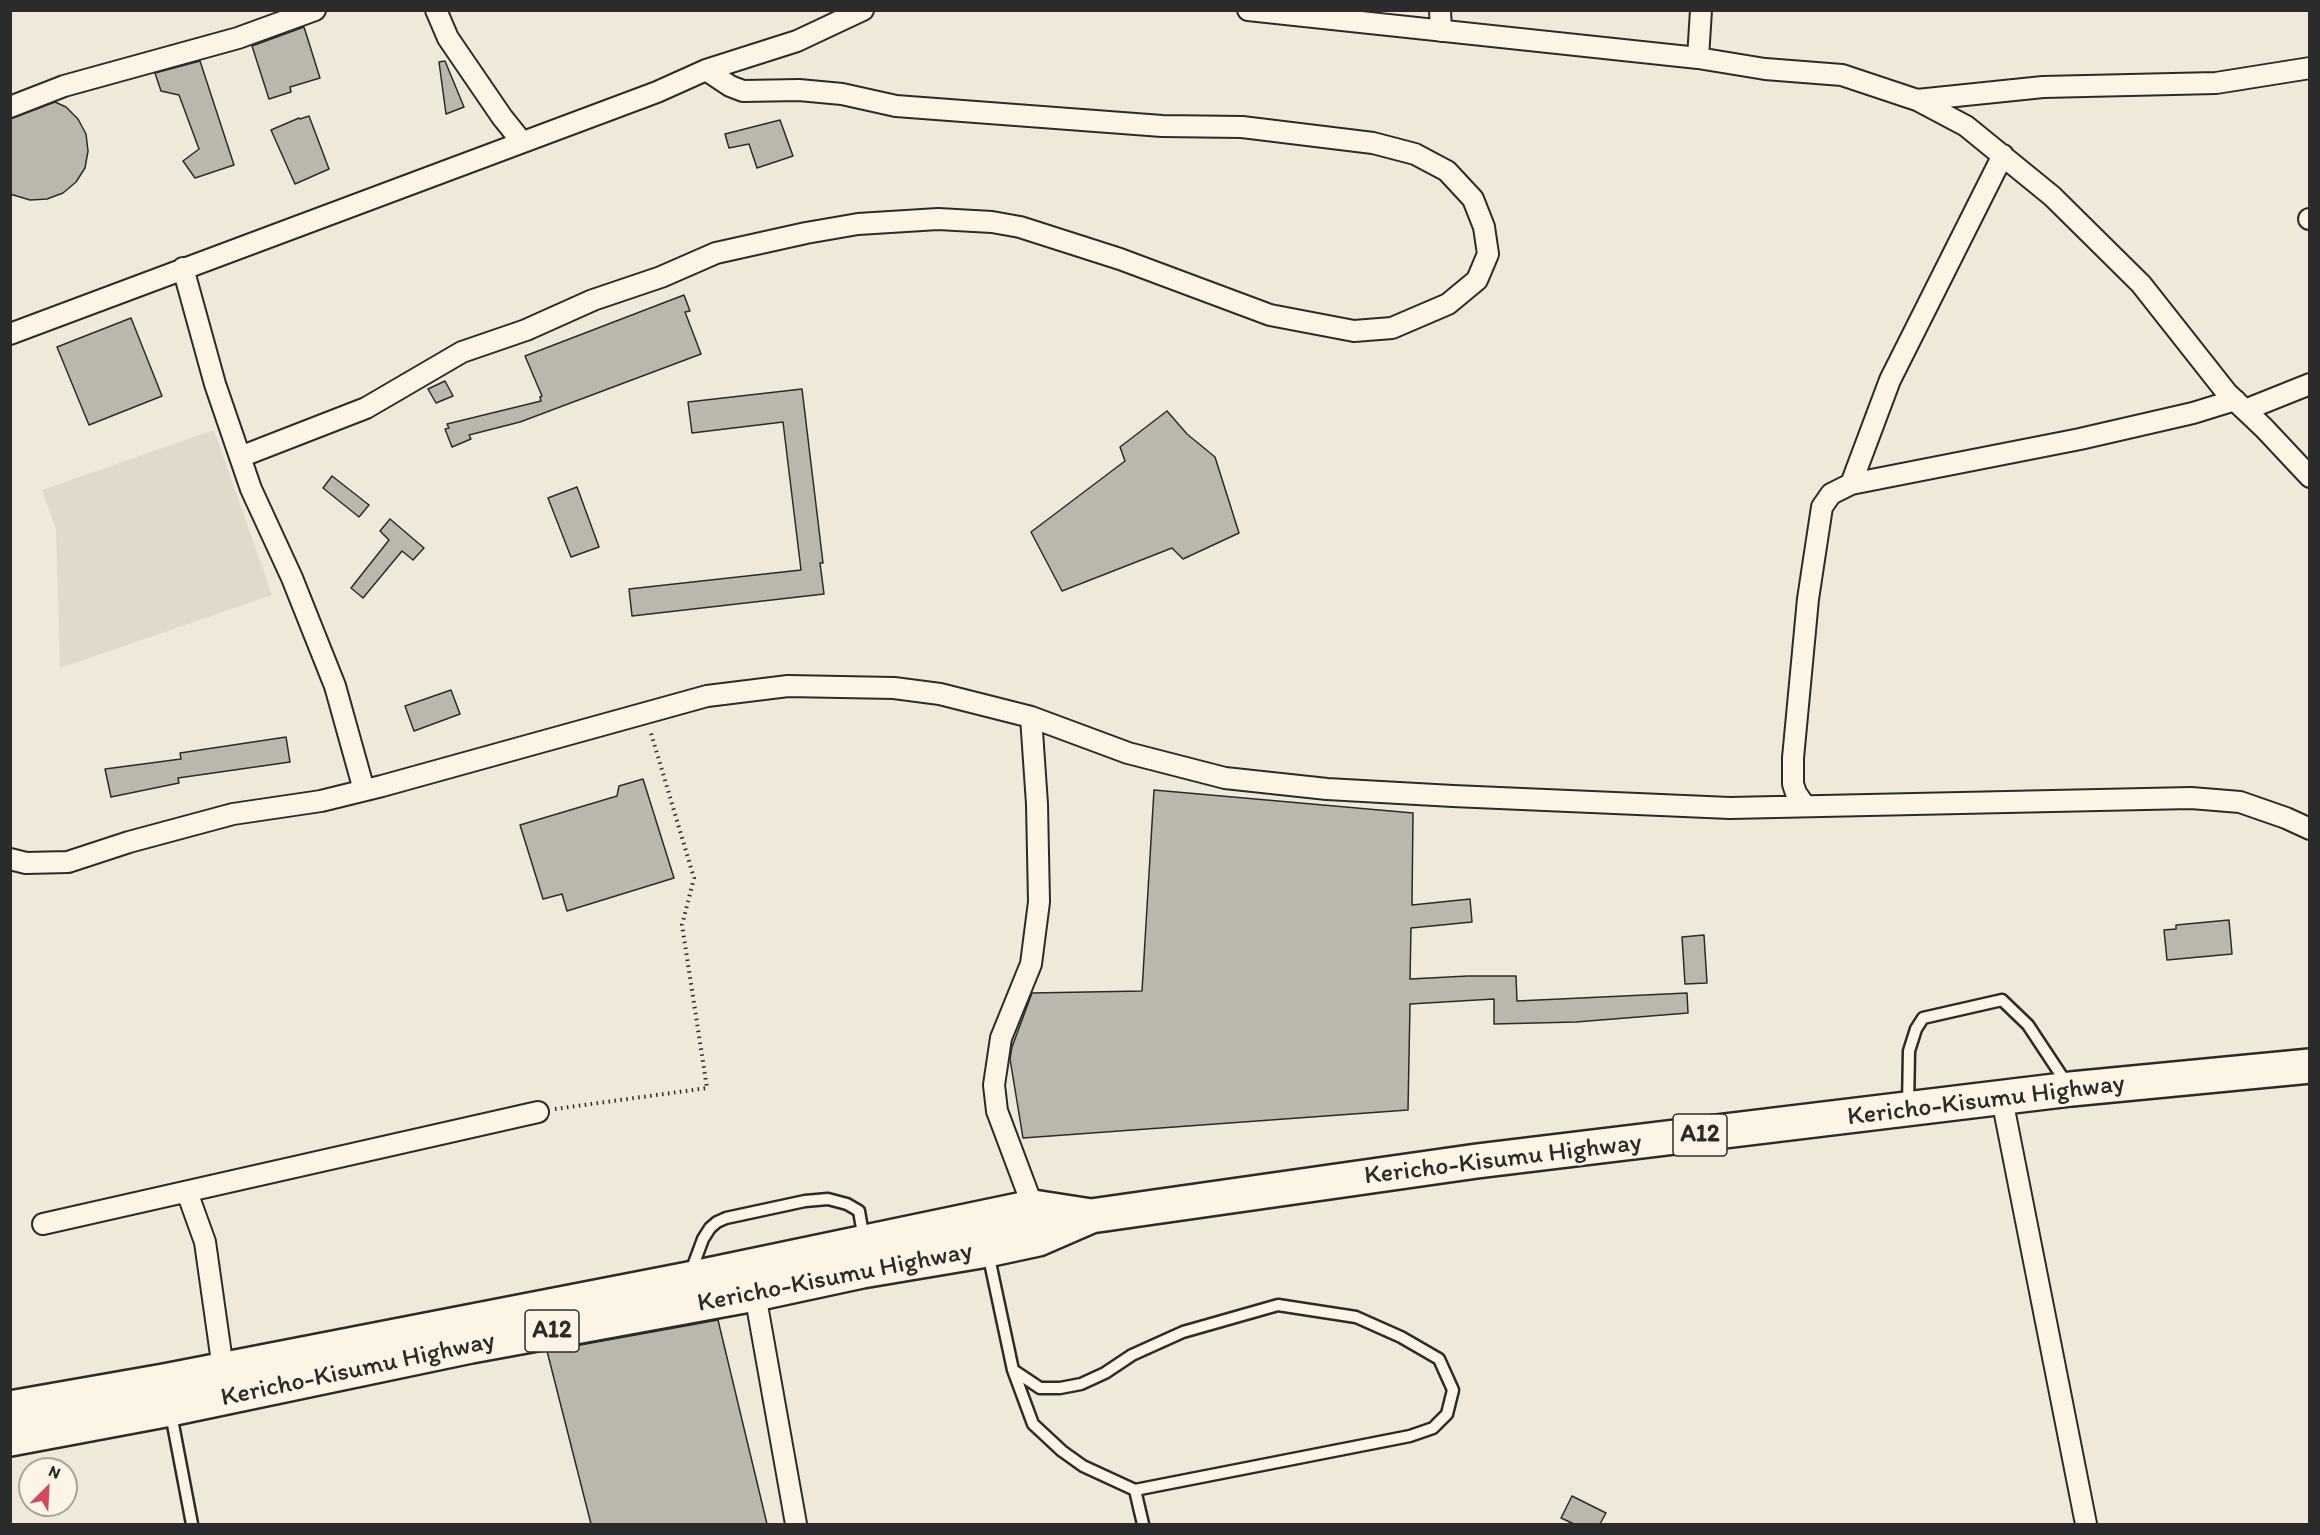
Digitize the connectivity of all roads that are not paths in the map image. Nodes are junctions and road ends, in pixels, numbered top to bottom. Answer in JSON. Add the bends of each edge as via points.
{"nodes":[{"id":1,"x":315,"y":10,"type":"edge"},
{"id":2,"x":436,"y":10,"type":"edge"},
{"id":3,"x":863,"y":10,"type":"edge"},
{"id":4,"x":1248,"y":10,"type":"edge"},
{"id":5,"x":1440,"y":10,"type":"edge"},
{"id":6,"x":1701,"y":10,"type":"edge"},
{"id":7,"x":1441,"y":31,"type":"junction"},
{"id":8,"x":1698,"y":58,"type":"junction"},
{"id":9,"x":2310,"y":68,"type":"edge"},
{"id":10,"x":706,"y":70,"type":"junction"},
{"id":11,"x":1917,"y":100,"type":"junction"},
{"id":12,"x":10,"y":107,"type":"edge"},
{"id":13,"x":522,"y":142,"type":"junction"},
{"id":14,"x":2003,"y":155,"type":"junction"},
{"id":15,"x":183,"y":268,"type":"junction"},
{"id":16,"x":10,"y":334,"type":"edge"},
{"id":17,"x":2310,"y":384,"type":"edge"},
{"id":18,"x":2240,"y":405,"type":"junction"},
{"id":19,"x":240,"y":457,"type":"junction"},
{"id":20,"x":2310,"y":477,"type":"edge"},
{"id":21,"x":1851,"y":484,"type":"junction"},
{"id":22,"x":1031,"y":717,"type":"junction"},
{"id":23,"x":364,"y":790,"type":"junction"},
{"id":24,"x":1805,"y":806,"type":"junction"},
{"id":25,"x":2310,"y":830,"type":"edge"},
{"id":26,"x":10,"y":859,"type":"edge"},
{"id":27,"x":2310,"y":1066,"type":"edge"},
{"id":28,"x":2071,"y":1089,"type":"junction"},
{"id":29,"x":2002,"y":1099,"type":"junction"},
{"id":30,"x":1908,"y":1110,"type":"junction"},
{"id":31,"x":538,"y":1112,"type":"road end"},
{"id":32,"x":187,"y":1192,"type":"junction"},
{"id":33,"x":1033,"y":1207,"type":"junction"},
{"id":34,"x":1091,"y":1216,"type":"junction"},
{"id":35,"x":43,"y":1224,"type":"dead end"},
{"id":36,"x":1038,"y":1239,"type":"junction"},
{"id":37,"x":987,"y":1250,"type":"junction"},
{"id":38,"x":865,"y":1257,"type":"junction"},
{"id":39,"x":688,"y":1292,"type":"junction"},
{"id":40,"x":755,"y":1294,"type":"junction"},
{"id":41,"x":223,"y":1370,"type":"junction"},
{"id":42,"x":1012,"y":1370,"type":"junction"},
{"id":43,"x":167,"y":1395,"type":"junction"},
{"id":44,"x":10,"y":1408,"type":"edge"},
{"id":45,"x":10,"y":1439,"type":"edge"},
{"id":46,"x":1135,"y":1490,"type":"junction"},
{"id":47,"x":192,"y":1524,"type":"edge"},
{"id":48,"x":796,"y":1524,"type":"edge"},
{"id":49,"x":1143,"y":1524,"type":"edge"},
{"id":50,"x":2086,"y":1524,"type":"edge"}],
"edges":[{"from":1,"to":12,"type":"street","via":[[238,38],[64,86]]},
{"from":2,"to":13,"type":"street","via":[[448,38]]},
{"from":3,"to":10,"type":"street","via":[[797,40]]},
{"from":4,"to":7,"type":"street"},
{"from":5,"to":7,"type":"street"},
{"from":6,"to":8,"type":"street"},
{"from":7,"to":8,"type":"street"},
{"from":8,"to":11,"type":"street","via":[[1765,69],[1842,75]]},
{"from":9,"to":11,"type":"street","via":[[2216,83],[2043,87]]},
{"from":10,"to":13,"type":"street"},
{"from":10,"to":19,"type":"street","via":[[743,91],[799,90],[907,107],[1162,126],[1242,127],[1373,142],[1415,154],[1447,171],[1473,200],[1484,227],[1488,254],[1477,280],[1448,304],[1392,328],[1354,331],[1270,315],[1020,227],[938,219],[858,224],[716,253],[462,352],[366,408]]},
{"from":11,"to":14,"type":"street","via":[[1966,126]]},
{"from":13,"to":15,"type":"street"},
{"from":14,"to":18,"type":"street","via":[[2052,196],[2140,284]]},
{"from":14,"to":21,"type":"street","via":[[1890,380]]},
{"from":15,"to":16,"type":"street"},
{"from":15,"to":19,"type":"street"},
{"from":17,"to":18,"type":"street"},
{"from":18,"to":20,"type":"street"},
{"from":18,"to":21,"type":"street"},
{"from":19,"to":23,"type":"street","via":[[335,686]]},
{"from":21,"to":24,"type":"street","via":[[1831,494],[1822,507],[1808,599],[1793,771],[1796,793]]},
{"from":22,"to":23,"type":"street","via":[[940,694],[894,688],[788,686],[707,696]]},
{"from":22,"to":24,"type":"street","via":[[1128,753],[1225,778],[1453,796],[1730,808]]},
{"from":22,"to":33,"type":"street","via":[[1039,902],[1031,964],[1001,1038],[994,1085],[997,1111]]},
{"from":23,"to":26,"type":"street","via":[[321,801],[233,814],[68,862],[26,863]]},
{"from":24,"to":25,"type":"street","via":[[2191,798],[2240,802]]},
{"from":27,"to":28,"type":"highway","name":"Kericho-Kisumu Highway","number":"A12"},
{"from":28,"to":29,"type":"highway","name":"Kericho-Kisumu Highway","number":"A12"},
{"from":28,"to":30,"type":"lane","via":[[2028,1025],[2002,1000],[1923,1018],[1909,1052]]},
{"from":29,"to":30,"type":"highway","name":"Kericho-Kisumu Highway","number":"A12"},
{"from":29,"to":50,"type":"street"},
{"from":30,"to":34,"type":"highway","name":"Kericho-Kisumu Highway","number":"A12","via":[[1477,1161]]},
{"from":31,"to":32,"type":"street"},
{"from":32,"to":35,"type":"street"},
{"from":32,"to":41,"type":"street","via":[[205,1242]]},
{"from":33,"to":34,"type":"highway","name":"Kericho-Kisumu Highway","number":"A12"},
{"from":33,"to":36,"type":"street"},
{"from":33,"to":38,"type":"highway","name":"Kericho-Kisumu Highway","number":"A12"},
{"from":34,"to":36,"type":"highway","name":"Kericho-Kisumu Highway","number":"A12"},
{"from":36,"to":37,"type":"highway","name":"Kericho-Kisumu Highway","number":"A12"},
{"from":37,"to":38,"type":"highway","name":"Kericho-Kisumu Highway","number":"A12"},
{"from":37,"to":42,"type":"lane"},
{"from":38,"to":39,"type":"highway","name":"Kericho-Kisumu Highway","number":"A12"},
{"from":38,"to":39,"type":"lane","via":[[859,1212],[828,1199],[805,1201],[717,1222],[703,1239]]},
{"from":38,"to":40,"type":"highway","name":"Kericho-Kisumu Highway","number":"A12"},
{"from":39,"to":40,"type":"highway","name":"Kericho-Kisumu Highway","number":"A12"},
{"from":39,"to":41,"type":"highway","name":"Kericho-Kisumu Highway","number":"A12"},
{"from":39,"to":43,"type":"highway","name":"Kericho-Kisumu Highway","number":"A12","via":[[471,1346]]},
{"from":40,"to":48,"type":"street"},
{"from":41,"to":43,"type":"highway","name":"Kericho-Kisumu Highway","number":"A12"},
{"from":42,"to":46,"type":"lane","via":[[1033,1424],[1083,1466]]},
{"from":42,"to":46,"type":"lane","via":[[1040,1388],[1081,1384],[1183,1332],[1278,1305],[1356,1317],[1401,1337],[1439,1359],[1453,1390],[1447,1413],[1433,1428],[1410,1436]]},
{"from":43,"to":44,"type":"highway","name":"Kericho-Kisumu Highway","number":"A12"},
{"from":43,"to":45,"type":"highway","name":"Kericho-Kisumu Highway","number":"A12"},
{"from":43,"to":47,"type":"lane"},
{"from":46,"to":49,"type":"lane"}]}
